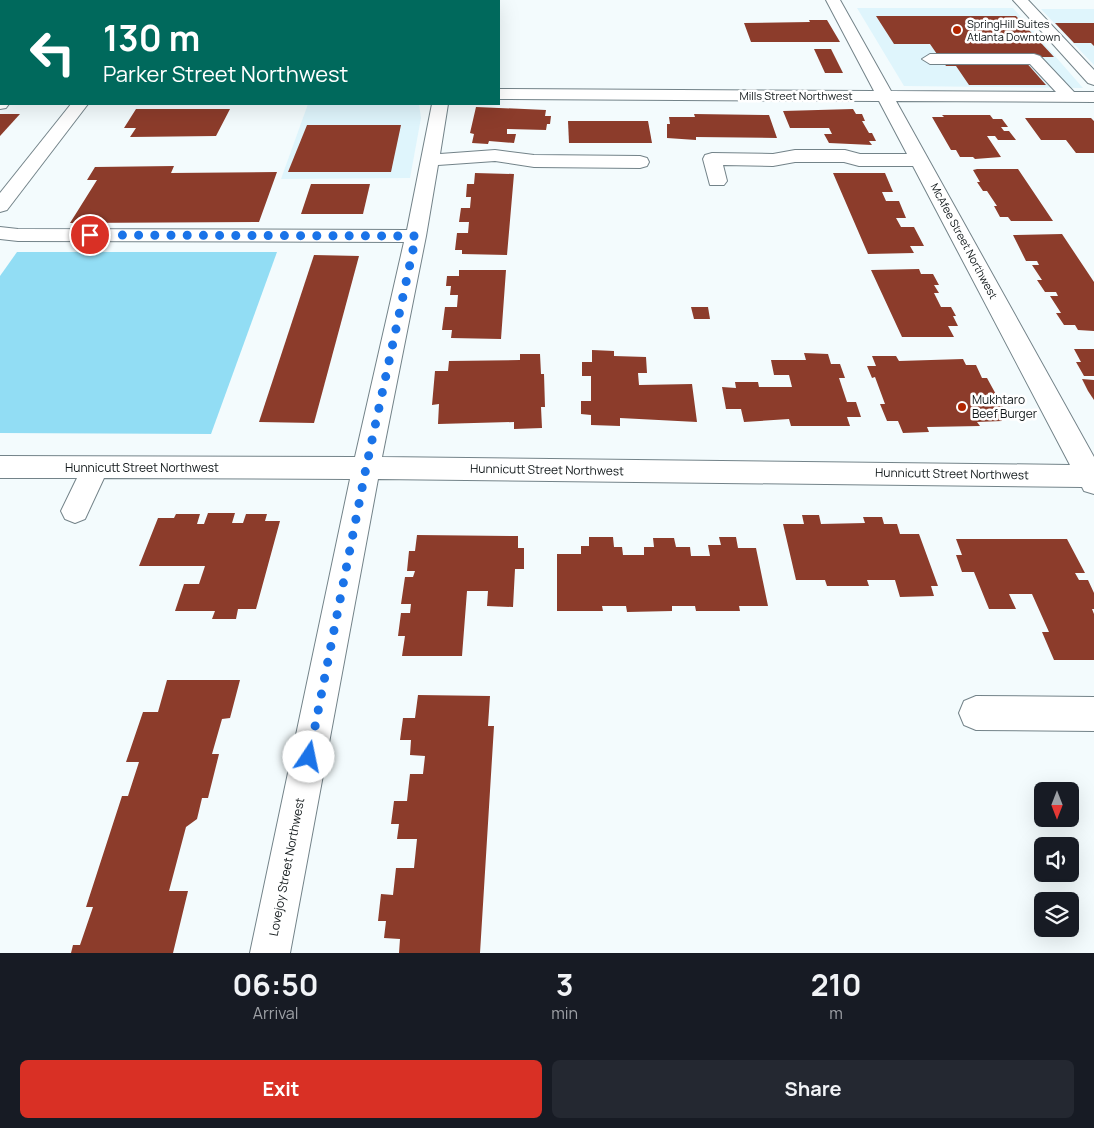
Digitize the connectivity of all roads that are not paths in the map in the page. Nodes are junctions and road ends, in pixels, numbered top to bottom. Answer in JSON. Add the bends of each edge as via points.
{"nodes":[{"id":1,"x":833,"y":0,"type":"edge"},
{"id":2,"x":1020,"y":0,"type":"edge"},
{"id":3,"x":1094,"y":80,"type":"edge"},
{"id":4,"x":500,"y":94,"type":"edge"},
{"id":5,"x":886,"y":96,"type":"junction"},
{"id":6,"x":973,"y":96,"type":"junction"},
{"id":7,"x":1070,"y":97,"type":"junction"},
{"id":8,"x":1094,"y":97,"type":"edge"},
{"id":9,"x":79,"y":105,"type":"edge"},
{"id":10,"x":440,"y":105,"type":"edge"},
{"id":11,"x":430,"y":160,"type":"junction"},
{"id":12,"x":920,"y":160,"type":"junction"},
{"id":13,"x":640,"y":162,"type":"dead end"},
{"id":14,"x":0,"y":173,"type":"edge"},
{"id":15,"x":26,"y":173,"type":"junction"},
{"id":16,"x":717,"y":181,"type":"dead end"},
{"id":17,"x":0,"y":206,"type":"edge"},
{"id":18,"x":0,"y":233,"type":"edge"},
{"id":19,"x":416,"y":236,"type":"junction"},
{"id":20,"x":0,"y":467,"type":"edge"},
{"id":21,"x":96,"y":468,"type":"junction"},
{"id":22,"x":366,"y":468,"type":"junction"},
{"id":23,"x":1092,"y":478,"type":"edge"},
{"id":24,"x":75,"y":511,"type":"dead end"},
{"id":25,"x":976,"y":713,"type":"dead end"},
{"id":26,"x":1094,"y":714,"type":"edge"},
{"id":27,"x":270,"y":953,"type":"edge"}],
"edges":[{"from":1,"to":5,"type":"street","name":"McAfee Street Northwest"},
{"from":2,"to":3,"type":"street"},
{"from":4,"to":5,"type":"street","name":"Mills Street Northwest"},
{"from":5,"to":6,"type":"street","name":"Mills Street Northwest"},
{"from":5,"to":12,"type":"street","name":"McAfee Street Northwest"},
{"from":6,"to":7,"type":"street","name":"Mills Street Northwest"},
{"from":6,"to":7,"type":"street","via":[[949,78],[925,53],[1034,59]]},
{"from":7,"to":8,"type":"street","name":"Mills Street Northwest"},
{"from":9,"to":15,"type":"street"},
{"from":10,"to":11,"type":"street","name":"Lovejoy Street Northwest"},
{"from":11,"to":13,"type":"street","via":[[462,160],[477,165],[521,165],[534,161]]},
{"from":11,"to":19,"type":"street","name":"Lovejoy Street Northwest"},
{"from":12,"to":16,"type":"street","via":[[859,160],[850,167],[802,167],[773,160],[712,159]]},
{"from":12,"to":23,"type":"street","name":"McAfee Street Northwest"},
{"from":14,"to":15,"type":"street"},
{"from":15,"to":17,"type":"street"},
{"from":18,"to":19,"type":"street"},
{"from":19,"to":22,"type":"street","name":"Lovejoy Street Northwest"},
{"from":20,"to":21,"type":"street","name":"Hunnicutt Street Northwest"},
{"from":21,"to":22,"type":"street","name":"Hunnicutt Street Northwest"},
{"from":21,"to":24,"type":"street"},
{"from":22,"to":23,"type":"street","name":"Hunnicutt Street Northwest"},
{"from":22,"to":27,"type":"street","name":"Lovejoy Street Northwest"},
{"from":25,"to":26,"type":"street"}]}
